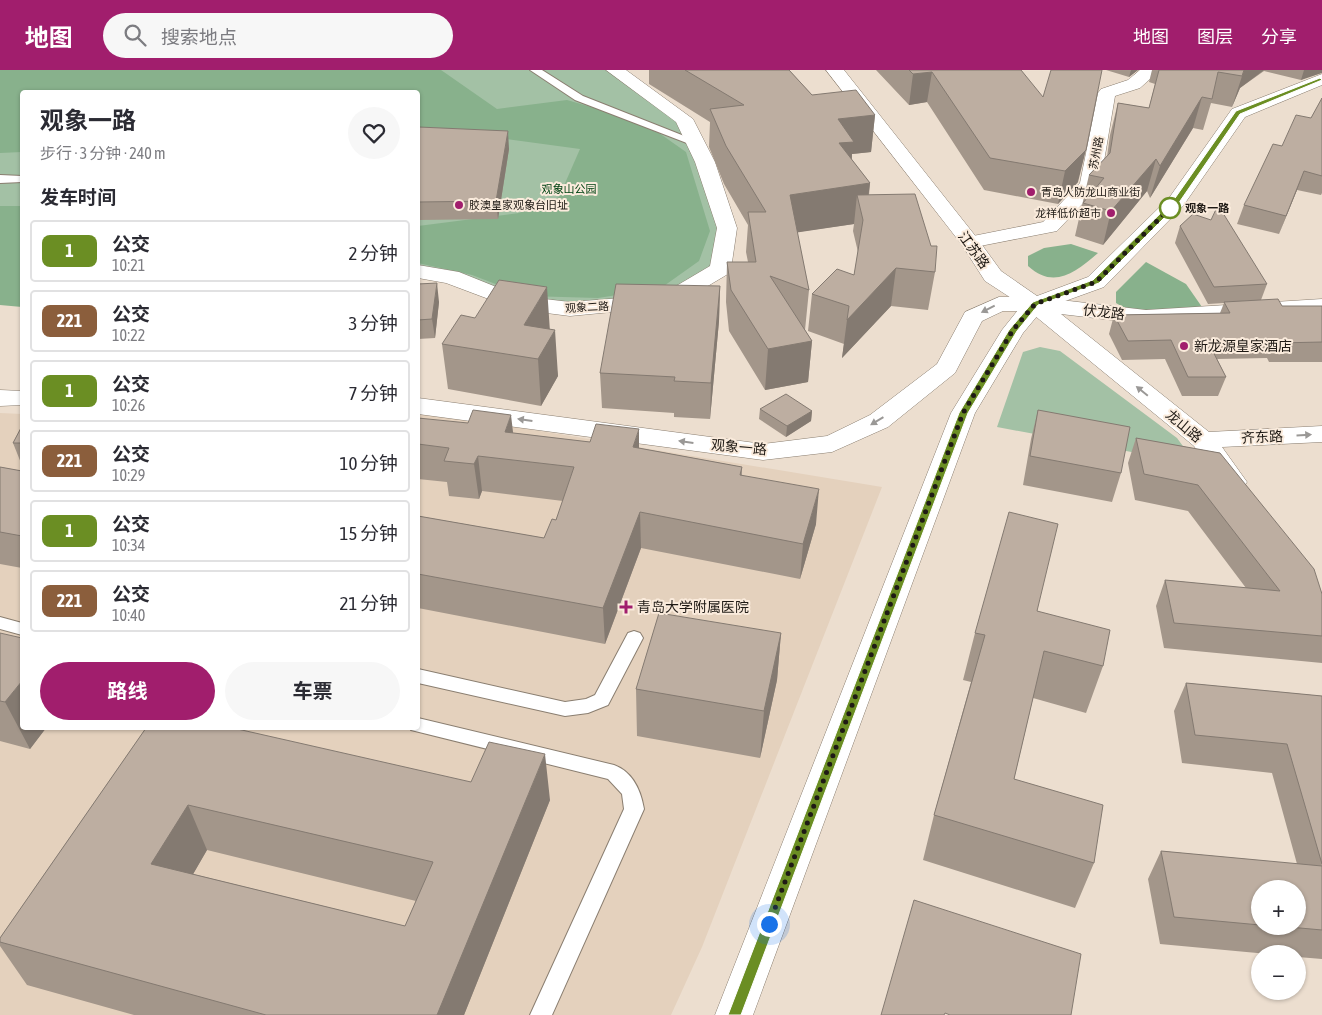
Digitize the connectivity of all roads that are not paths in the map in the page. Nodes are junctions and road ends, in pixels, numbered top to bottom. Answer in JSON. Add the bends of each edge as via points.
{"nodes":[{"id":1,"x":535,"y":70,"type":"edge"},
{"id":2,"x":615,"y":70,"type":"edge"},
{"id":3,"x":835,"y":70,"type":"edge"},
{"id":4,"x":1152,"y":70,"type":"edge"},
{"id":5,"x":1322,"y":80,"type":"edge"},
{"id":6,"x":696,"y":143,"type":"junction"},
{"id":7,"x":0,"y":179,"type":"edge"},
{"id":8,"x":20,"y":179,"type":"edge"},
{"id":9,"x":970,"y":242,"type":"junction"},
{"id":10,"x":420,"y":272,"type":"edge"},
{"id":11,"x":1035,"y":304,"type":"junction"},
{"id":12,"x":1322,"y":306,"type":"edge"},
{"id":13,"x":0,"y":398,"type":"edge"},
{"id":14,"x":20,"y":398,"type":"edge"},
{"id":15,"x":420,"y":406,"type":"edge"},
{"id":16,"x":1322,"y":434,"type":"edge"},
{"id":17,"x":1203,"y":440,"type":"junction"},
{"id":18,"x":1250,"y":504,"type":"edge"},
{"id":19,"x":0,"y":624,"type":"edge"},
{"id":20,"x":20,"y":629,"type":"edge"},
{"id":21,"x":634,"y":638,"type":"dead end"},
{"id":22,"x":420,"y":676,"type":"edge"},
{"id":23,"x":420,"y":725,"type":"edge"},
{"id":24,"x":541,"y":1015,"type":"edge"},
{"id":25,"x":734,"y":1015,"type":"edge"}],
"edges":[{"from":1,"to":6,"type":"lane","via":[[578,98]]},
{"from":2,"to":6,"type":"street","name":"观象二路","via":[[684,119]]},
{"from":3,"to":9,"type":"street","name":"江苏路"},
{"from":4,"to":9,"type":"street","name":"苏州路","via":[[1134,84],[1107,93],[1090,185],[1050,227]]},
{"from":5,"to":11,"type":"street","via":[[1238,113],[1176,202],[1096,282]]},
{"from":6,"to":10,"type":"street","name":"观象二路","via":[[706,162],[727,228],[720,269],[666,301],[570,309],[515,302],[451,277]]},
{"from":7,"to":8,"type":"lane"},
{"from":9,"to":11,"type":"street","name":"江苏路","via":[[993,276]]},
{"from":11,"to":12,"type":"street","name":"伏龙路","via":[[1146,317]]},
{"from":11,"to":15,"type":"street","name":"观象一路","one_way":true,"via":[[999,304],[973,317],[947,368],[879,421],[832,444],[762,452]]},
{"from":17,"to":11,"type":"street","name":"龙山路","one_way":true},
{"from":11,"to":25,"type":"street","via":[[1013,330],[963,413]]},
{"from":13,"to":14,"type":"street"},
{"from":17,"to":16,"type":"street","name":"齐东路","one_way":true},
{"from":17,"to":18,"type":"street","name":"龙山路"},
{"from":19,"to":20,"type":"lane"},
{"from":21,"to":22,"type":"lane","via":[[602,700],[588,706],[564,709]]},
{"from":23,"to":24,"type":"lane","via":[[614,772],[631,792],[634,809]]}]}
